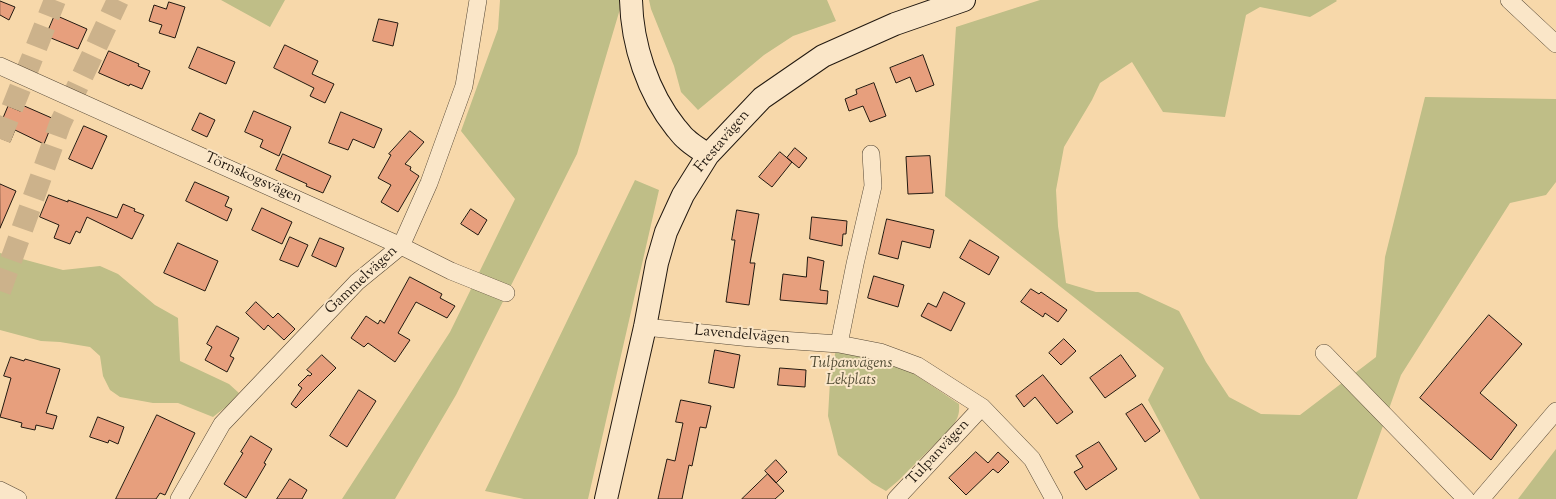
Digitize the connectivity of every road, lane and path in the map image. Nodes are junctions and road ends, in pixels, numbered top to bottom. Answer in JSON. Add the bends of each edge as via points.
{"nodes":[{"id":1,"x":478,"y":0,"type":"edge"},
{"id":2,"x":632,"y":0,"type":"edge"},
{"id":3,"x":964,"y":0,"type":"edge"},
{"id":4,"x":1509,"y":0,"type":"edge"},
{"id":5,"x":1556,"y":44,"type":"edge"},
{"id":6,"x":0,"y":66,"type":"edge"},
{"id":7,"x":871,"y":154,"type":"dead end"},
{"id":8,"x":708,"y":155,"type":"junction"},
{"id":9,"x":401,"y":246,"type":"junction"},
{"id":10,"x":506,"y":293,"type":"dead end"},
{"id":11,"x":645,"y":327,"type":"junction"},
{"id":12,"x":840,"y":344,"type":"junction"},
{"id":13,"x":1324,"y":353,"type":"dead end"},
{"id":14,"x":982,"y":407,"type":"junction"},
{"id":15,"x":1556,"y":411,"type":"edge"},
{"id":16,"x":0,"y":490,"type":"edge"},
{"id":17,"x":18,"y":499,"type":"edge"},
{"id":18,"x":179,"y":499,"type":"edge"},
{"id":19,"x":606,"y":499,"type":"edge"},
{"id":20,"x":896,"y":499,"type":"edge"},
{"id":21,"x":1054,"y":499,"type":"edge"},
{"id":22,"x":1466,"y":499,"type":"edge"},
{"id":23,"x":1481,"y":499,"type":"edge"}],
"edges":[{"from":1,"to":9,"type":"street","name":"Gammelvägen","via":[[464,86],[429,183]]},
{"from":2,"to":8,"type":"street","via":[[638,47],[649,82],[663,112],[685,139]]},
{"from":3,"to":8,"type":"street","name":"Frestavägen","via":[[895,24],[823,56],[762,98]]},
{"from":4,"to":5,"type":"street"},
{"from":6,"to":9,"type":"street","name":"Törnskogsvägen"},
{"from":7,"to":12,"type":"street","via":[[873,186]]},
{"from":8,"to":11,"type":"street","name":"Frestavägen","via":[[682,195],[666,232],[657,263]]},
{"from":9,"to":10,"type":"street","name":"Törnskogsvägen","via":[[451,271]]},
{"from":9,"to":18,"type":"street","name":"Gammelvägen","via":[[357,282],[222,424]]},
{"from":11,"to":12,"type":"street","name":"Lavendelvägen"},
{"from":11,"to":19,"type":"street","name":"Frestavägen"},
{"from":12,"to":14,"type":"street","name":"Lavendelvägen","via":[[880,352],[918,366]]},
{"from":13,"to":22,"type":"street"},
{"from":14,"to":20,"type":"street","name":"Tulpanvägen"},
{"from":14,"to":21,"type":"street","name":"Lavendelvägen","via":[[1032,459]]},
{"from":15,"to":23,"type":"street"},
{"from":16,"to":17,"type":"street"}]}
